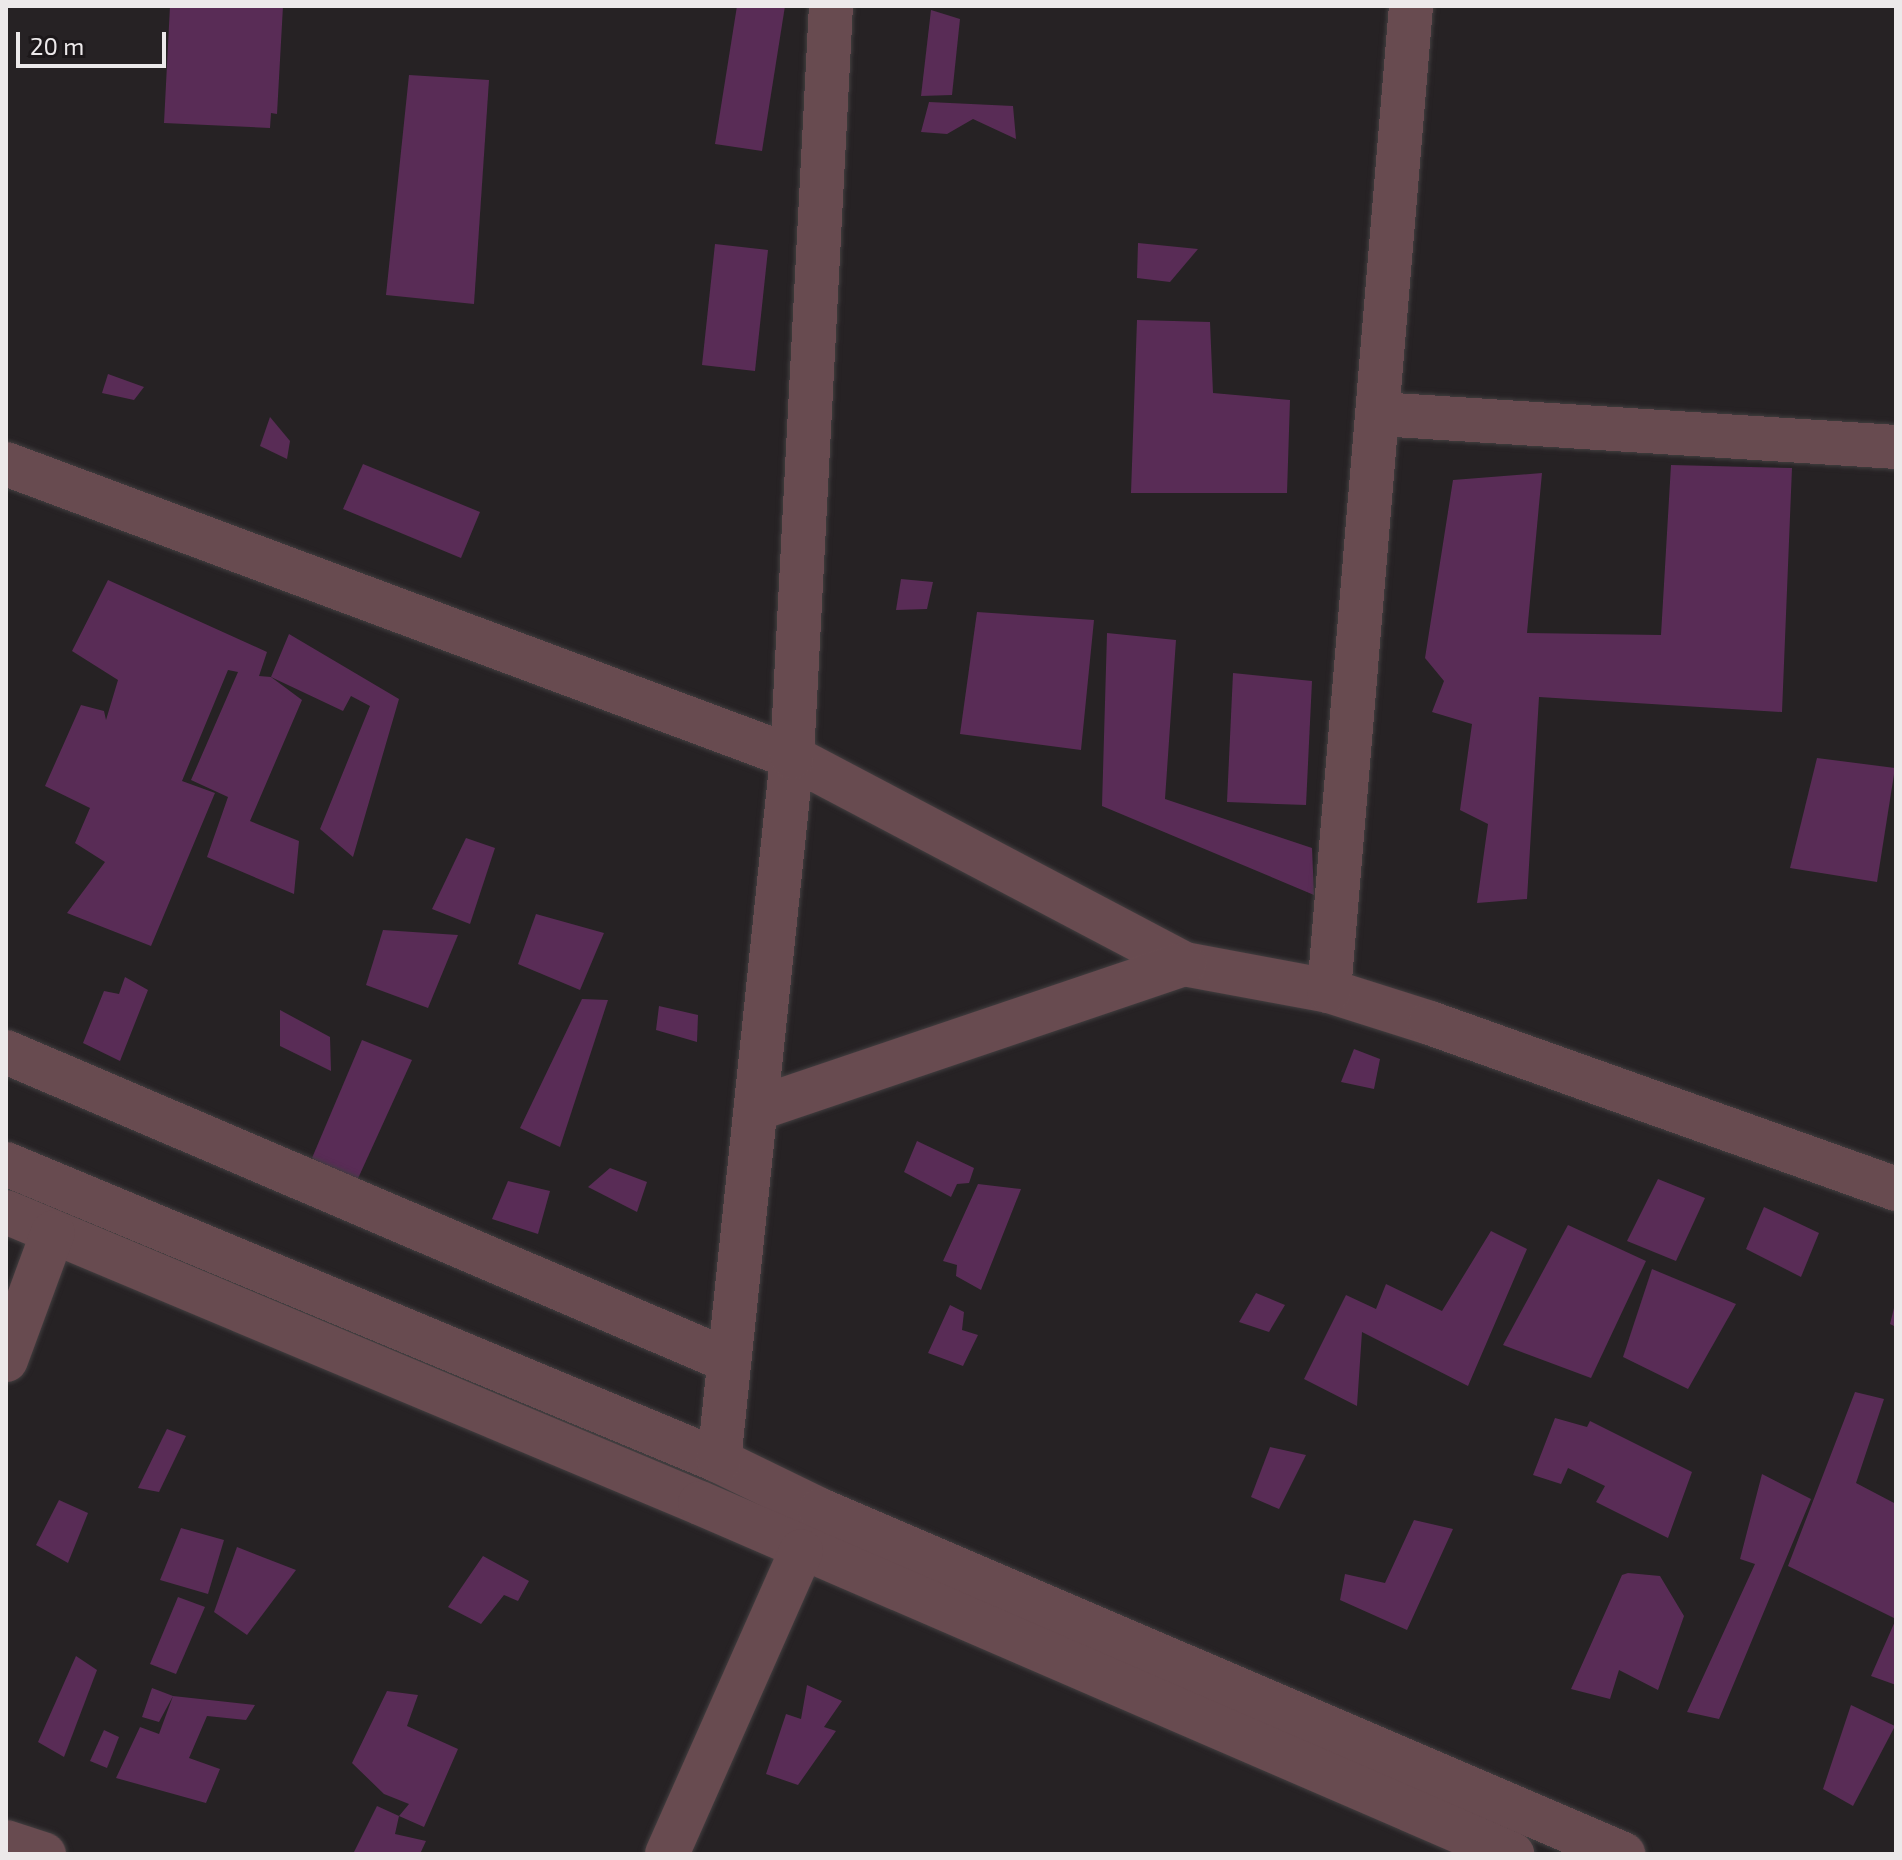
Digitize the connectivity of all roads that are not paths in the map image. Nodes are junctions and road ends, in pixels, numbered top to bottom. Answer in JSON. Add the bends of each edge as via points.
{"nodes":[{"id":1,"x":831,"y":6,"type":"edge"},
{"id":2,"x":1411,"y":6,"type":"edge"},
{"id":3,"x":1379,"y":414,"type":"junction"},
{"id":4,"x":1896,"y":447,"type":"edge"},
{"id":5,"x":6,"y":464,"type":"edge"},
{"id":6,"x":792,"y":757,"type":"junction"},
{"id":7,"x":1184,"y":964,"type":"junction"},
{"id":8,"x":1329,"y":991,"type":"junction"},
{"id":9,"x":6,"y":1052,"type":"edge"},
{"id":10,"x":756,"y":1109,"type":"junction"},
{"id":11,"x":6,"y":1164,"type":"edge"},
{"id":12,"x":1896,"y":1189,"type":"edge"},
{"id":13,"x":6,"y":1212,"type":"edge"},
{"id":14,"x":53,"y":1232,"type":"junction"},
{"id":15,"x":6,"y":1360,"type":"edge"},
{"id":16,"x":729,"y":1361,"type":"junction"},
{"id":17,"x":719,"y":1461,"type":"junction"},
{"id":18,"x":801,"y":1551,"type":"junction"},
{"id":19,"x":6,"y":1842,"type":"edge"},
{"id":20,"x":44,"y":1854,"type":"edge"},
{"id":21,"x":667,"y":1854,"type":"edge"},
{"id":22,"x":1512,"y":1854,"type":"edge"},
{"id":23,"x":1623,"y":1854,"type":"edge"}],
"edges":[{"from":1,"to":6,"type":"street"},
{"from":2,"to":3,"type":"street"},
{"from":3,"to":4,"type":"street"},
{"from":3,"to":8,"type":"street"},
{"from":5,"to":6,"type":"street"},
{"from":6,"to":7,"type":"street"},
{"from":6,"to":10,"type":"street"},
{"from":7,"to":8,"type":"street"},
{"from":7,"to":10,"type":"street"},
{"from":8,"to":12,"type":"street"},
{"from":9,"to":16,"type":"street"},
{"from":10,"to":16,"type":"street"},
{"from":11,"to":17,"type":"street"},
{"from":13,"to":14,"type":"street"},
{"from":14,"to":15,"type":"street"},
{"from":14,"to":18,"type":"street","via":[[700,1503]]},
{"from":16,"to":17,"type":"street"},
{"from":17,"to":23,"type":"street","via":[[820,1510]]},
{"from":18,"to":21,"type":"street"},
{"from":18,"to":22,"type":"street"},
{"from":19,"to":20,"type":"street"}]}
